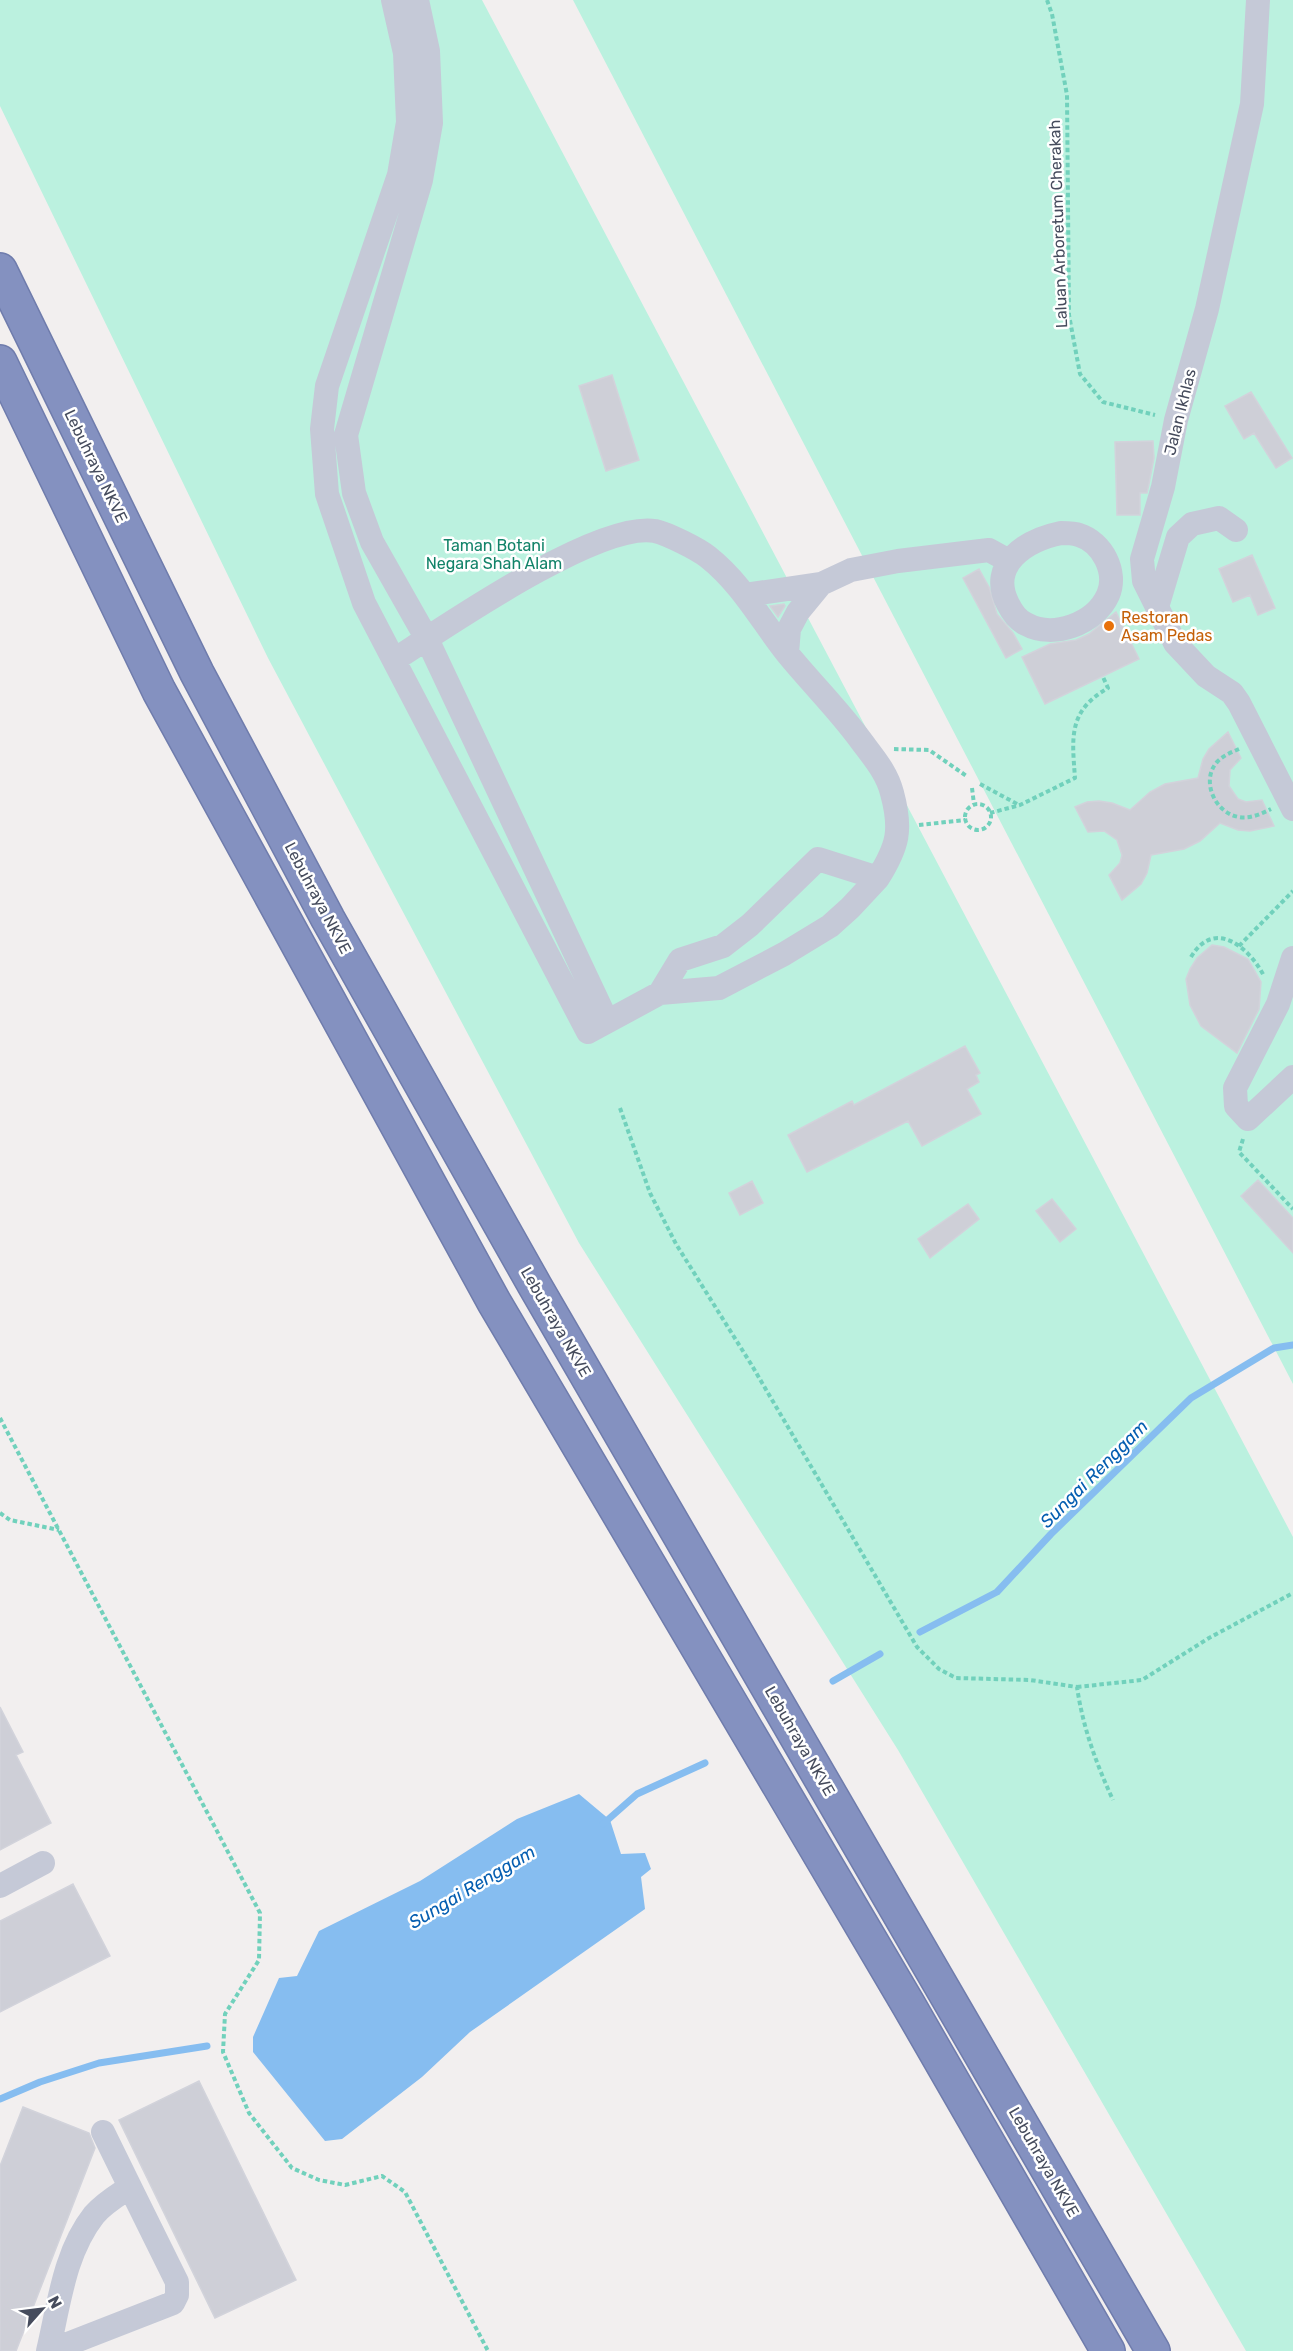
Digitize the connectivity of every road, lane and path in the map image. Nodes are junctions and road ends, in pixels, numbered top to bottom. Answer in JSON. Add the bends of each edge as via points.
{"nodes":[{"id":1,"x":393,"y":0,"type":"edge"},
{"id":2,"x":417,"y":0,"type":"edge"},
{"id":3,"x":1047,"y":0,"type":"edge"},
{"id":4,"x":1258,"y":0,"type":"edge"},
{"id":5,"x":0,"y":270,"type":"edge"},
{"id":6,"x":0,"y":363,"type":"edge"},
{"id":7,"x":1176,"y":420,"type":"junction"},
{"id":8,"x":1236,"y":530,"type":"dead end"},
{"id":9,"x":1142,"y":559,"type":"junction"},
{"id":10,"x":1010,"y":561,"type":"junction"},
{"id":11,"x":1108,"y":565,"type":"junction"},
{"id":12,"x":821,"y":584,"type":"junction"},
{"id":13,"x":745,"y":595,"type":"junction"},
{"id":14,"x":1157,"y":608,"type":"junction"},
{"id":15,"x":427,"y":639,"type":"junction"},
{"id":16,"x":787,"y":653,"type":"junction"},
{"id":17,"x":394,"y":660,"type":"junction"},
{"id":18,"x":1103,"y":677,"type":"dead end"},
{"id":19,"x":1258,"y":740,"type":"junction"},
{"id":20,"x":875,"y":758,"type":"junction"},
{"id":21,"x":968,"y":777,"type":"dead end"},
{"id":22,"x":980,"y":784,"type":"dead end"},
{"id":23,"x":972,"y":788,"type":"dead end"},
{"id":24,"x":1288,"y":792,"type":"edge"},
{"id":25,"x":974,"y":804,"type":"junction"},
{"id":26,"x":1020,"y":805,"type":"junction"},
{"id":27,"x":990,"y":813,"type":"junction"},
{"id":28,"x":965,"y":820,"type":"junction"},
{"id":29,"x":898,"y":827,"type":"junction"},
{"id":30,"x":878,"y":878,"type":"junction"},
{"id":31,"x":1293,"y":891,"type":"edge"},
{"id":32,"x":1239,"y":946,"type":"junction"},
{"id":33,"x":1191,"y":957,"type":"dead end"},
{"id":34,"x":1293,"y":958,"type":"edge"},
{"id":35,"x":1267,"y":982,"type":"dead end"},
{"id":36,"x":660,"y":993,"type":"junction"},
{"id":37,"x":607,"y":1021,"type":"junction"},
{"id":38,"x":1293,"y":1077,"type":"edge"},
{"id":39,"x":620,"y":1108,"type":"dead end"},
{"id":40,"x":1248,"y":1119,"type":"junction"},
{"id":41,"x":1293,"y":1209,"type":"edge"},
{"id":42,"x":0,"y":1418,"type":"edge"},
{"id":43,"x":0,"y":1513,"type":"edge"},
{"id":44,"x":58,"y":1530,"type":"junction"},
{"id":45,"x":1293,"y":1593,"type":"edge"},
{"id":46,"x":1077,"y":1688,"type":"junction"},
{"id":47,"x":1113,"y":1800,"type":"dead end"},
{"id":48,"x":43,"y":1863,"type":"dead end"},
{"id":49,"x":0,"y":1886,"type":"edge"},
{"id":50,"x":103,"y":2132,"type":"dead end"},
{"id":51,"x":130,"y":2187,"type":"junction"},
{"id":52,"x":49,"y":2351,"type":"edge"},
{"id":53,"x":488,"y":2351,"type":"edge"},
{"id":54,"x":1108,"y":2351,"type":"edge"},
{"id":55,"x":1153,"y":2351,"type":"edge"}],
"edges":[{"from":1,"to":17,"type":"street","via":[[405,53],[408,122],[399,175],[327,386],[322,429],[327,494],[364,603]]},
{"from":2,"to":15,"type":"street","via":[[428,51],[431,123],[421,180],[346,435],[354,493],[372,542]]},
{"from":3,"to":7,"type":"path","name":"Laluan Arboretum Cherakah","via":[[1067,95],[1069,315],[1080,374],[1103,402]]},
{"from":4,"to":7,"type":"street","name":"Jalan Ikhlas","via":[[1252,104],[1207,309]]},
{"from":5,"to":55,"type":"highway","name":"Lebuhraya NKVE","via":[[197,673],[328,919],[541,1296]]},
{"from":6,"to":54,"type":"highway","via":[[159,691],[494,1302]]},
{"from":7,"to":9,"type":"street","name":"Jalan Ikhlas","via":[[1163,487]]},
{"from":8,"to":14,"type":"street","via":[[1218,518],[1192,524],[1178,537]]},
{"from":9,"to":11,"type":"street"},
{"from":9,"to":14,"type":"street","name":"Jalan Ikhlas","via":[[1144,581]]},
{"from":10,"to":11,"type":"street","via":[[1029,543],[1061,533],[1078,534],[1091,541]]},
{"from":10,"to":11,"type":"street","via":[[1002,584],[1011,611],[1034,629],[1052,631],[1070,627],[1098,609],[1108,594]]},
{"from":10,"to":12,"type":"street","via":[[989,550],[898,561],[851,570]]},
{"from":12,"to":13,"type":"street"},
{"from":12,"to":16,"type":"street","via":[[789,629]]},
{"from":13,"to":15,"type":"street","via":[[708,556],[656,531],[632,531],[539,570]]},
{"from":13,"to":16,"type":"street"},
{"from":14,"to":19,"type":"street","name":"Jalan Ikhlas","via":[[1175,644],[1206,676],[1232,693]]},
{"from":15,"to":17,"type":"street"},
{"from":15,"to":37,"type":"street"},
{"from":16,"to":20,"type":"street","via":[[838,709]]},
{"from":17,"to":37,"type":"street","via":[[588,1032]]},
{"from":18,"to":26,"type":"path","via":[[1108,688],[1084,705],[1076,723],[1072,746],[1075,778]]},
{"from":19,"to":24,"type":"street","name":"Jalan Ikhlas"},
{"from":19,"to":24,"type":"path","via":[[1217,762],[1211,774],[1214,798],[1222,810],[1250,817]]},
{"from":20,"to":21,"type":"path","via":[[896,748],[929,750]]},
{"from":20,"to":29,"type":"street","via":[[892,791]]},
{"from":22,"to":26,"type":"path"},
{"from":23,"to":25,"type":"path"},
{"from":25,"to":27,"type":"path","via":[[982,805]]},
{"from":25,"to":28,"type":"path","via":[[967,809]]},
{"from":26,"to":27,"type":"path"},
{"from":27,"to":28,"type":"path","via":[[984,828],[973,829]]},
{"from":28,"to":29,"type":"path"},
{"from":29,"to":30,"type":"street","via":[[897,842]]},
{"from":30,"to":36,"type":"street","via":[[830,926],[784,954],[719,988]]},
{"from":30,"to":36,"type":"street","via":[[818,859],[723,946],[680,960]]},
{"from":31,"to":32,"type":"path"},
{"from":32,"to":33,"type":"path","via":[[1210,938]]},
{"from":32,"to":35,"type":"path","via":[[1257,963]]},
{"from":34,"to":40,"type":"street","via":[[1278,1004],[1235,1088],[1236,1106]]},
{"from":36,"to":37,"type":"street"},
{"from":38,"to":40,"type":"street"},
{"from":39,"to":46,"type":"path","via":[[651,1193],[676,1244],[917,1647],[939,1669],[956,1678],[1030,1680]]},
{"from":40,"to":41,"type":"path","via":[[1239,1152]]},
{"from":42,"to":44,"type":"path"},
{"from":43,"to":44,"type":"path","via":[[10,1520]]},
{"from":44,"to":53,"type":"path","via":[[260,1913],[259,1960],[225,2014],[224,2052],[249,2113],[292,2168],[345,2186],[382,2176],[405,2192]]},
{"from":45,"to":46,"type":"path","via":[[1142,1680]]},
{"from":46,"to":47,"type":"path","via":[[1096,1764]]},
{"from":48,"to":49,"type":"street"},
{"from":50,"to":51,"type":"street"},
{"from":51,"to":52,"type":"street","via":[[94,2215],[72,2251]]},
{"from":51,"to":52,"type":"street","via":[[177,2282],[177,2295],[173,2302]]}]}
